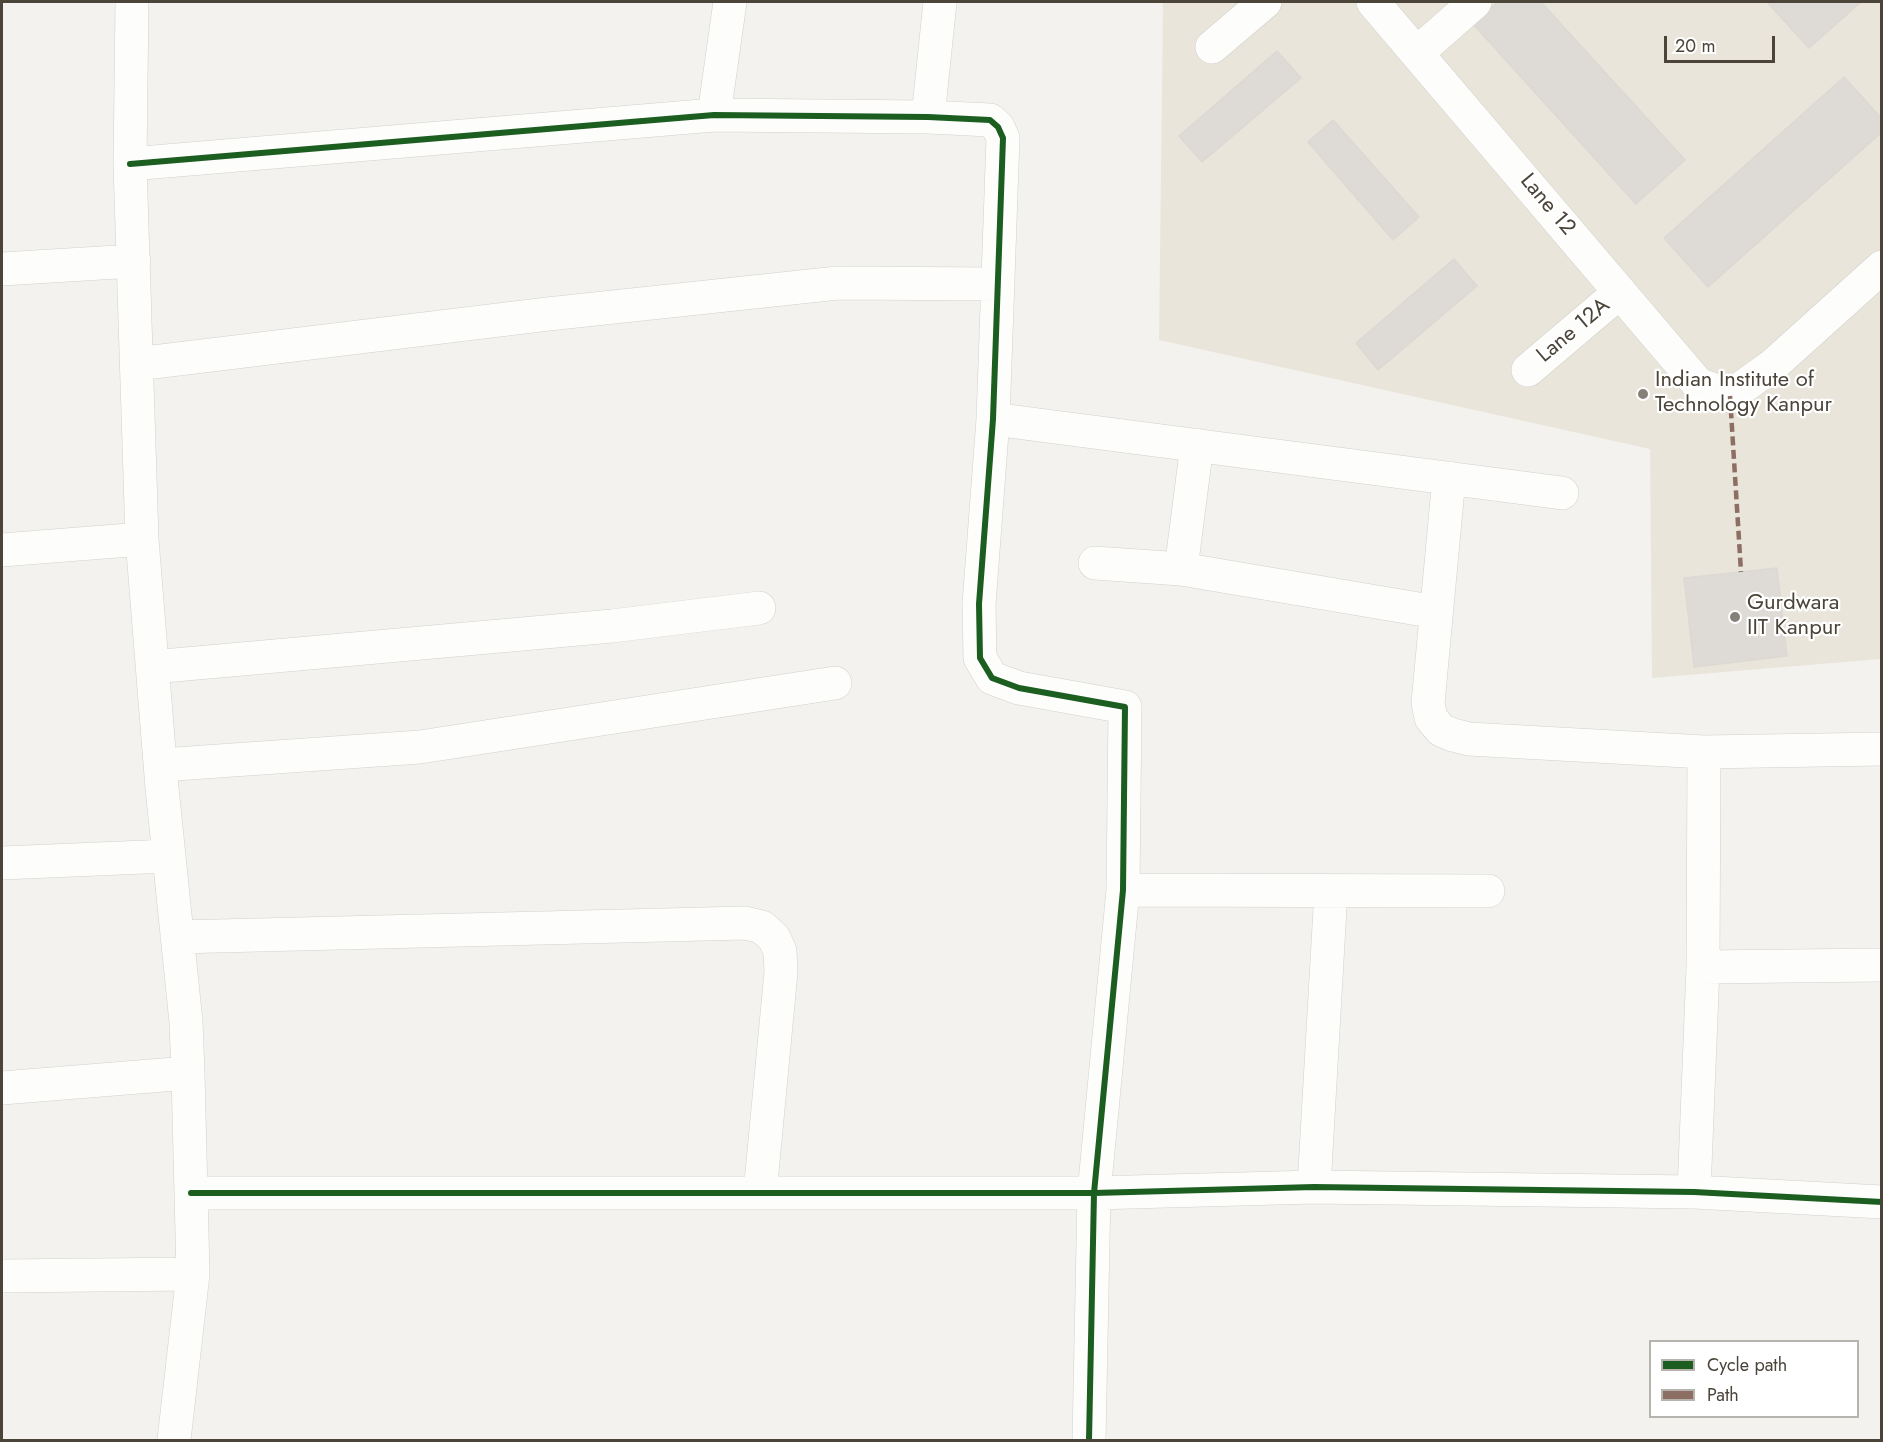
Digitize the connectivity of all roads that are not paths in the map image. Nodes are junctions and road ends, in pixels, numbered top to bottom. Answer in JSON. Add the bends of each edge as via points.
{"nodes":[{"id":1,"x":132,"y":2,"type":"edge"},
{"id":2,"x":730,"y":2,"type":"edge"},
{"id":3,"x":940,"y":2,"type":"edge"},
{"id":4,"x":1265,"y":2,"type":"edge"},
{"id":5,"x":1373,"y":2,"type":"edge"},
{"id":6,"x":1475,"y":2,"type":"edge"},
{"id":7,"x":1212,"y":47,"type":"dead end"},
{"id":8,"x":1417,"y":53,"type":"junction"},
{"id":9,"x":714,"y":115,"type":"junction"},
{"id":10,"x":928,"y":117,"type":"junction"},
{"id":11,"x":130,"y":164,"type":"junction"},
{"id":12,"x":134,"y":261,"type":"junction"},
{"id":13,"x":1881,"y":267,"type":"edge"},
{"id":14,"x":2,"y":269,"type":"edge"},
{"id":15,"x":998,"y":284,"type":"junction"},
{"id":16,"x":1620,"y":292,"type":"junction"},
{"id":17,"x":137,"y":364,"type":"junction"},
{"id":18,"x":1528,"y":370,"type":"dead end"},
{"id":19,"x":993,"y":419,"type":"junction"},
{"id":20,"x":1197,"y":445,"type":"junction"},
{"id":21,"x":1449,"y":478,"type":"junction"},
{"id":22,"x":1562,"y":493,"type":"dead end"},
{"id":23,"x":142,"y":539,"type":"junction"},
{"id":24,"x":2,"y":550,"type":"edge"},
{"id":25,"x":1095,"y":563,"type":"dead end"},
{"id":26,"x":1181,"y":569,"type":"junction"},
{"id":27,"x":759,"y":608,"type":"dead end"},
{"id":28,"x":1436,"y":612,"type":"junction"},
{"id":29,"x":152,"y":667,"type":"junction"},
{"id":30,"x":835,"y":683,"type":"dead end"},
{"id":31,"x":1881,"y":748,"type":"edge"},
{"id":32,"x":1704,"y":752,"type":"junction"},
{"id":33,"x":161,"y":765,"type":"junction"},
{"id":34,"x":169,"y":856,"type":"junction"},
{"id":35,"x":2,"y":863,"type":"edge"},
{"id":36,"x":1123,"y":890,"type":"junction"},
{"id":37,"x":1331,"y":891,"type":"junction"},
{"id":38,"x":1488,"y":891,"type":"dead end"},
{"id":39,"x":177,"y":937,"type":"junction"},
{"id":40,"x":1881,"y":965,"type":"edge"},
{"id":41,"x":1702,"y":967,"type":"junction"},
{"id":42,"x":188,"y":1073,"type":"junction"},
{"id":43,"x":2,"y":1088,"type":"edge"},
{"id":44,"x":1314,"y":1187,"type":"junction"},
{"id":45,"x":1694,"y":1192,"type":"junction"},
{"id":46,"x":191,"y":1193,"type":"junction"},
{"id":47,"x":760,"y":1193,"type":"junction"},
{"id":48,"x":1094,"y":1193,"type":"junction"},
{"id":49,"x":1881,"y":1202,"type":"edge"},
{"id":50,"x":193,"y":1275,"type":"junction"},
{"id":51,"x":2,"y":1276,"type":"edge"},
{"id":52,"x":174,"y":1440,"type":"edge"},
{"id":53,"x":1089,"y":1440,"type":"edge"}],
"edges":[{"from":1,"to":11,"type":"street"},
{"from":2,"to":9,"type":"street"},
{"from":3,"to":10,"type":"street"},
{"from":4,"to":7,"type":"street"},
{"from":5,"to":8,"type":"street","name":"Lane 12"},
{"from":6,"to":8,"type":"street"},
{"from":8,"to":16,"type":"street","name":"Lane 12"},
{"from":9,"to":10,"type":"street"},
{"from":9,"to":11,"type":"street"},
{"from":10,"to":15,"type":"street","via":[[990,120],[1003,138]]},
{"from":11,"to":12,"type":"street"},
{"from":12,"to":14,"type":"street"},
{"from":12,"to":17,"type":"street"},
{"from":13,"to":16,"type":"street","name":"Lane 12","via":[[1772,366],[1730,396],[1698,384]]},
{"from":15,"to":17,"type":"street","via":[[838,283]]},
{"from":15,"to":19,"type":"street"},
{"from":16,"to":18,"type":"street","name":"Lane 12A"},
{"from":17,"to":23,"type":"street"},
{"from":19,"to":20,"type":"street"},
{"from":19,"to":36,"type":"street","via":[[979,604],[980,658],[992,678],[1019,688],[1125,707]]},
{"from":20,"to":21,"type":"street"},
{"from":20,"to":26,"type":"street"},
{"from":21,"to":22,"type":"street"},
{"from":21,"to":28,"type":"street"},
{"from":23,"to":24,"type":"street"},
{"from":23,"to":29,"type":"street"},
{"from":25,"to":26,"type":"street"},
{"from":26,"to":28,"type":"street"},
{"from":27,"to":29,"type":"street","via":[[612,626]]},
{"from":28,"to":32,"type":"street","via":[[1428,703],[1431,718],[1441,730],[1469,739]]},
{"from":29,"to":33,"type":"street"},
{"from":30,"to":33,"type":"street","via":[[420,747]]},
{"from":31,"to":32,"type":"street"},
{"from":32,"to":41,"type":"street"},
{"from":33,"to":34,"type":"street"},
{"from":34,"to":35,"type":"street"},
{"from":34,"to":39,"type":"street"},
{"from":36,"to":37,"type":"street"},
{"from":36,"to":48,"type":"street"},
{"from":37,"to":38,"type":"street"},
{"from":37,"to":44,"type":"street"},
{"from":39,"to":42,"type":"street"},
{"from":39,"to":47,"type":"street","via":[[745,923],[762,927],[780,951],[781,972]]},
{"from":40,"to":41,"type":"street"},
{"from":41,"to":45,"type":"street"},
{"from":42,"to":43,"type":"street"},
{"from":42,"to":46,"type":"street"},
{"from":44,"to":45,"type":"street"},
{"from":44,"to":48,"type":"street"},
{"from":45,"to":49,"type":"street"},
{"from":46,"to":47,"type":"street"},
{"from":46,"to":50,"type":"street"},
{"from":47,"to":48,"type":"street"},
{"from":48,"to":53,"type":"street"},
{"from":50,"to":51,"type":"street"},
{"from":50,"to":52,"type":"street"}]}
